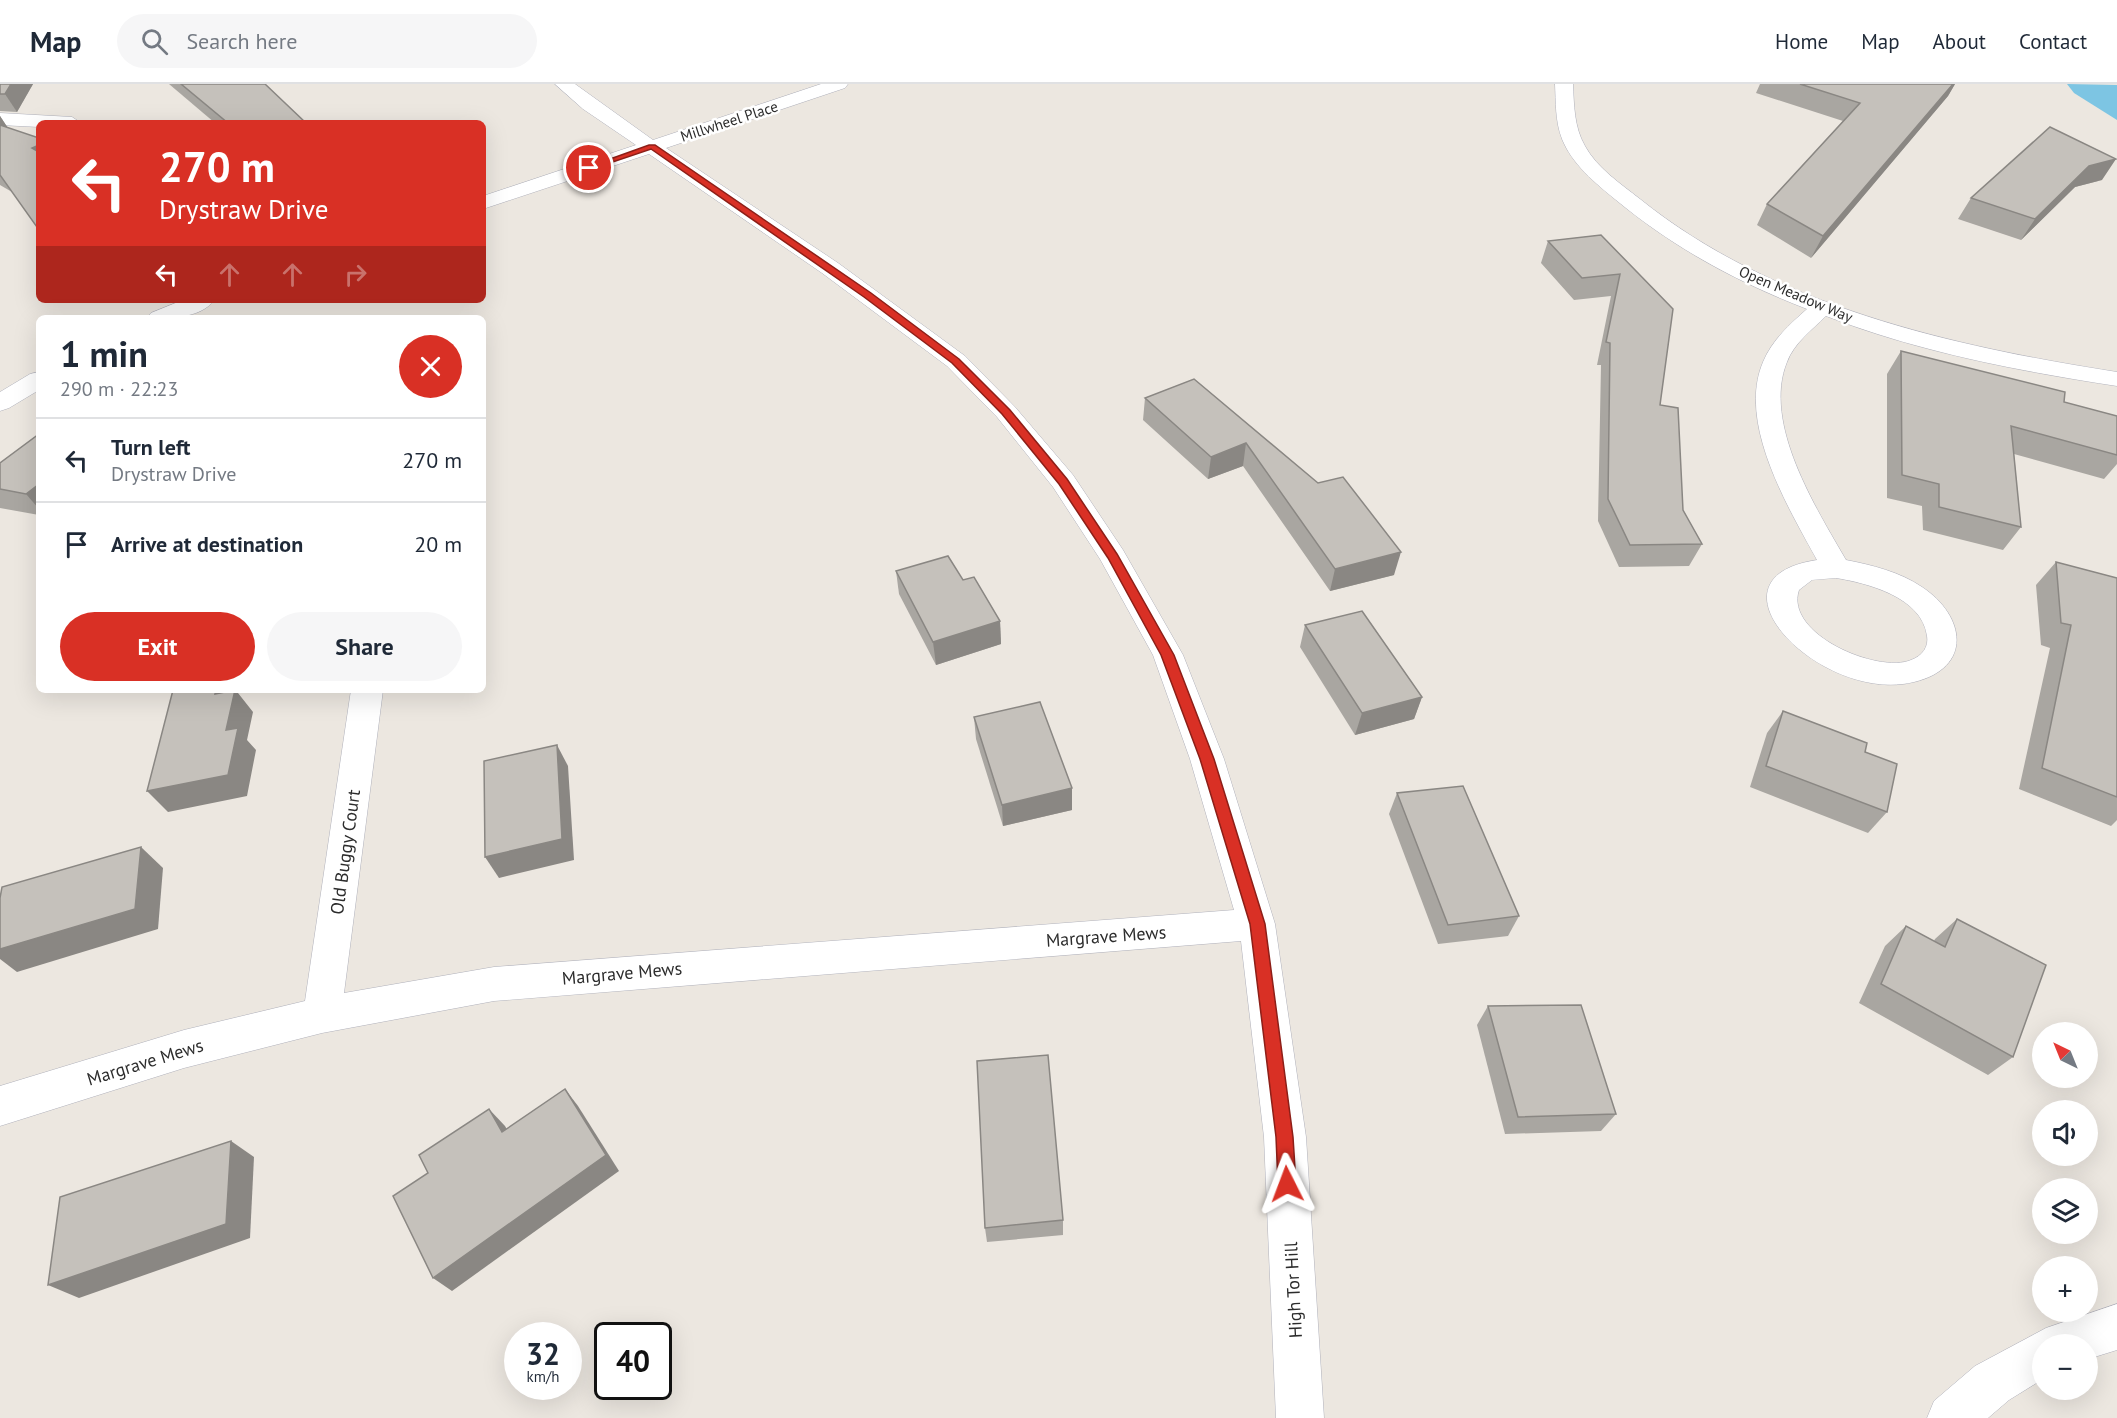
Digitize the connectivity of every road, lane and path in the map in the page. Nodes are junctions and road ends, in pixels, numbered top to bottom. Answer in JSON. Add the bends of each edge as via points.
{"nodes":[{"id":1,"x":564,"y":84,"type":"edge"},
{"id":2,"x":839,"y":84,"type":"edge"},
{"id":3,"x":1564,"y":84,"type":"edge"},
{"id":4,"x":0,"y":119,"type":"edge"},
{"id":5,"x":36,"y":121,"type":"edge"},
{"id":6,"x":652,"y":146,"type":"junction"},
{"id":7,"x":486,"y":202,"type":"edge"},
{"id":8,"x":196,"y":303,"type":"edge"},
{"id":9,"x":1822,"y":307,"type":"junction"},
{"id":10,"x":166,"y":315,"type":"edge"},
{"id":11,"x":2117,"y":379,"type":"edge"},
{"id":12,"x":36,"y":381,"type":"edge"},
{"id":13,"x":0,"y":403,"type":"edge"},
{"id":14,"x":1836,"y":568,"type":"junction"},
{"id":15,"x":367,"y":693,"type":"edge"},
{"id":16,"x":1257,"y":924,"type":"junction"},
{"id":17,"x":322,"y":1015,"type":"junction"},
{"id":18,"x":0,"y":1106,"type":"edge"},
{"id":19,"x":2117,"y":1327,"type":"edge"},
{"id":20,"x":2094,"y":1334,"type":"edge"},
{"id":21,"x":2032,"y":1359,"type":"edge"},
{"id":22,"x":1300,"y":1418,"type":"edge"},
{"id":23,"x":1951,"y":1418,"type":"edge"}],
"edges":[{"from":1,"to":6,"type":"street","name":"High Tor Hill"},
{"from":2,"to":6,"type":"street","name":"Millwheel Place"},
{"from":3,"to":9,"type":"street","name":"Open Meadow Way","via":[[1565,117],[1571,137],[1584,159],[1628,203],[1703,253]]},
{"from":4,"to":5,"type":"street"},
{"from":6,"to":7,"type":"street","name":"Millwheel Place"},
{"from":6,"to":16,"type":"street","name":"High Tor Hill","via":[[868,295],[956,361],[1006,412],[1063,481],[1113,557],[1168,655],[1207,759]]},
{"from":8,"to":10,"type":"street"},
{"from":9,"to":11,"type":"street","name":"Open Meadow Way","via":[[1956,348],[2027,365]]},
{"from":9,"to":14,"type":"street","via":[[1788,340],[1774,363],[1768,392],[1769,422],[1798,500]]},
{"from":12,"to":13,"type":"street"},
{"from":14,"to":14,"type":"street","via":[[1896,584],[1921,601],[1938,620],[1945,638],[1941,655],[1926,668],[1900,674],[1837,661],[1809,644],[1792,627],[1782,609],[1783,591],[1791,579],[1810,570]]},
{"from":15,"to":17,"type":"street","name":"Old Buggy Court"},
{"from":16,"to":17,"type":"street","name":"Margrave Mews","via":[[494,984]]},
{"from":16,"to":22,"type":"street","name":"High Tor Hill","via":[[1285,1137]]},
{"from":17,"to":18,"type":"street","name":"Margrave Mews","via":[[184,1049]]},
{"from":19,"to":20,"type":"street"},
{"from":21,"to":23,"type":"street","via":[[1992,1383]]}]}
